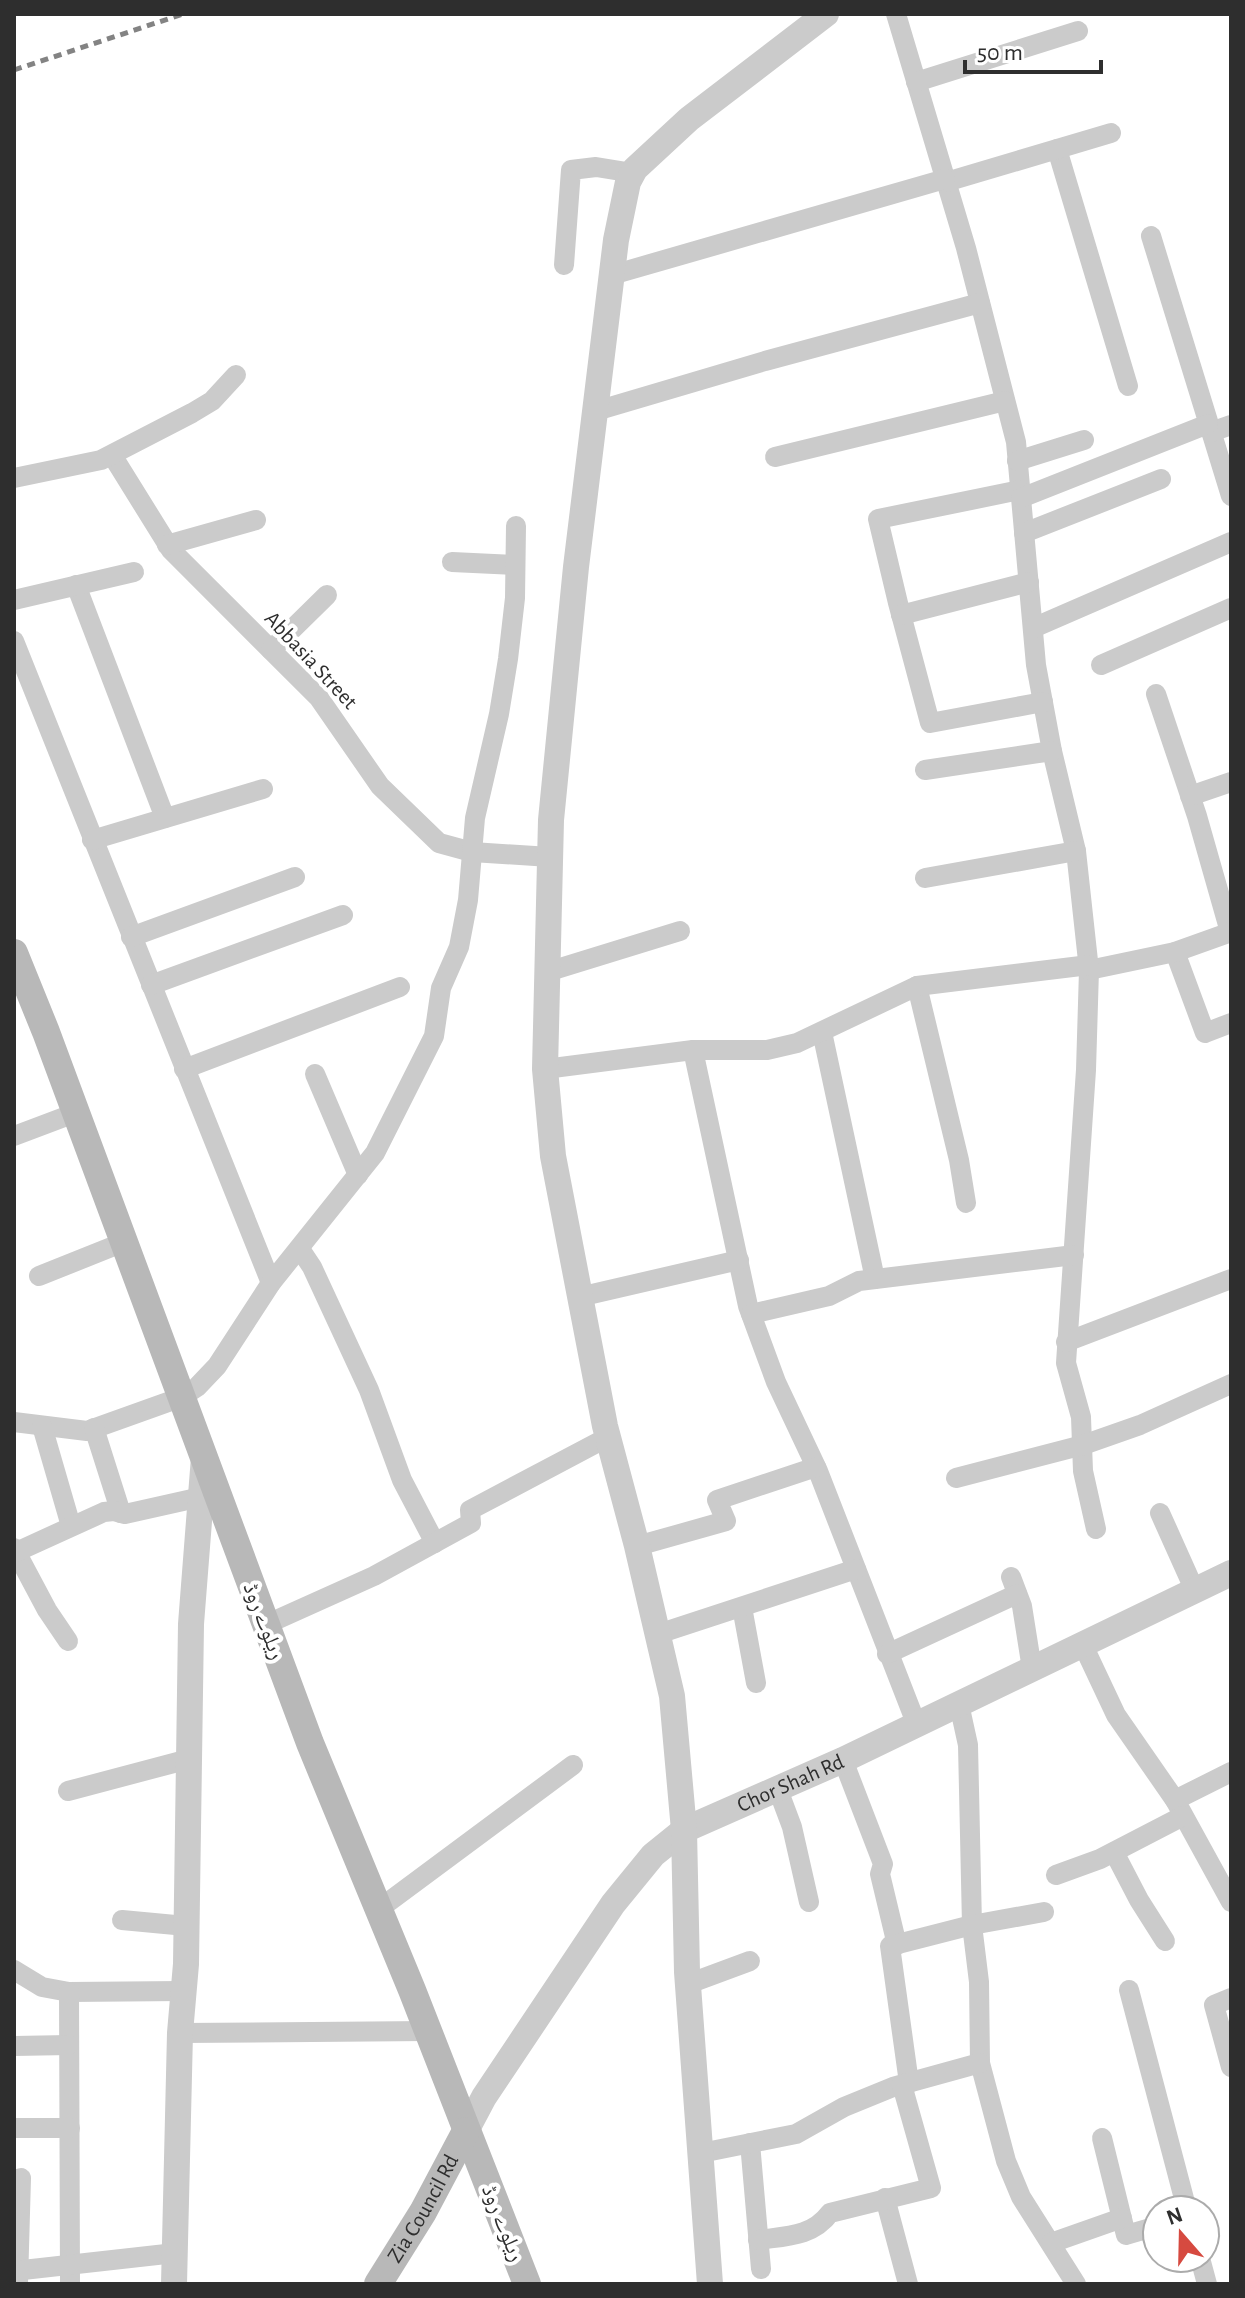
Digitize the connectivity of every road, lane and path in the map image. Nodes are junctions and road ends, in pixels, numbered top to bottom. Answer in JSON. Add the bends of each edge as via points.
{"nodes":[{"id":1,"x":826,"y":14,"type":"edge"},
{"id":2,"x":896,"y":14,"type":"edge"},
{"id":3,"x":1078,"y":31,"type":"dead end"},
{"id":4,"x":916,"y":82,"type":"junction"},
{"id":5,"x":1111,"y":133,"type":"dead end"},
{"id":6,"x":1057,"y":149,"type":"junction"},
{"id":7,"x":633,"y":173,"type":"junction"},
{"id":8,"x":946,"y":180,"type":"junction"},
{"id":9,"x":1151,"y":236,"type":"dead end"},
{"id":10,"x":564,"y":265,"type":"dead end"},
{"id":11,"x":612,"y":275,"type":"junction"},
{"id":12,"x":980,"y":303,"type":"junction"},
{"id":13,"x":236,"y":375,"type":"dead end"},
{"id":14,"x":1128,"y":386,"type":"dead end"},
{"id":15,"x":1005,"y":401,"type":"junction"},
{"id":16,"x":596,"y":411,"type":"junction"},
{"id":17,"x":1231,"y":425,"type":"edge"},
{"id":18,"x":1210,"y":428,"type":"junction"},
{"id":19,"x":1084,"y":440,"type":"dead end"},
{"id":20,"x":112,"y":455,"type":"junction"},
{"id":21,"x":775,"y":457,"type":"dead end"},
{"id":22,"x":1017,"y":461,"type":"junction"},
{"id":23,"x":14,"y":478,"type":"edge"},
{"id":24,"x":1161,"y":479,"type":"dead end"},
{"id":25,"x":1020,"y":494,"type":"junction"},
{"id":26,"x":1231,"y":496,"type":"edge"},
{"id":27,"x":256,"y":520,"type":"dead end"},
{"id":28,"x":516,"y":526,"type":"dead end"},
{"id":29,"x":1024,"y":533,"type":"junction"},
{"id":30,"x":1231,"y":542,"type":"edge"},
{"id":31,"x":167,"y":545,"type":"junction"},
{"id":32,"x":452,"y":562,"type":"dead end"},
{"id":33,"x":515,"y":565,"type":"junction"},
{"id":34,"x":134,"y":572,"type":"dead end"},
{"id":35,"x":1029,"y":582,"type":"junction"},
{"id":36,"x":76,"y":585,"type":"junction"},
{"id":37,"x":327,"y":595,"type":"dead end"},
{"id":38,"x":14,"y":600,"type":"edge"},
{"id":39,"x":1231,"y":608,"type":"edge"},
{"id":40,"x":901,"y":615,"type":"junction"},
{"id":41,"x":1033,"y":628,"type":"junction"},
{"id":42,"x":14,"y":641,"type":"edge"},
{"id":43,"x":271,"y":650,"type":"junction"},
{"id":44,"x":1101,"y":665,"type":"dead end"},
{"id":45,"x":1156,"y":694,"type":"dead end"},
{"id":46,"x":1043,"y":702,"type":"junction"},
{"id":47,"x":1052,"y":751,"type":"junction"},
{"id":48,"x":925,"y":770,"type":"dead end"},
{"id":49,"x":1231,"y":782,"type":"edge"},
{"id":50,"x":263,"y":789,"type":"dead end"},
{"id":51,"x":1190,"y":796,"type":"junction"},
{"id":52,"x":165,"y":818,"type":"junction"},
{"id":53,"x":92,"y":840,"type":"junction"},
{"id":54,"x":1076,"y":851,"type":"junction"},
{"id":55,"x":472,"y":852,"type":"junction"},
{"id":56,"x":550,"y":857,"type":"junction"},
{"id":57,"x":295,"y":877,"type":"dead end"},
{"id":58,"x":925,"y":878,"type":"dead end"},
{"id":59,"x":343,"y":915,"type":"dead end"},
{"id":60,"x":680,"y":931,"type":"dead end"},
{"id":61,"x":1230,"y":932,"type":"edge"},
{"id":62,"x":131,"y":937,"type":"junction"},
{"id":63,"x":1175,"y":952,"type":"junction"},
{"id":64,"x":14,"y":953,"type":"edge"},
{"id":65,"x":1089,"y":968,"type":"junction"},
{"id":66,"x":547,"y":972,"type":"junction"},
{"id":67,"x":151,"y":985,"type":"junction"},
{"id":68,"x":917,"y":986,"type":"junction"},
{"id":69,"x":400,"y":987,"type":"dead end"},
{"id":70,"x":1231,"y":1023,"type":"edge"},
{"id":71,"x":822,"y":1032,"type":"junction"},
{"id":72,"x":693,"y":1050,"type":"junction"},
{"id":73,"x":184,"y":1069,"type":"junction"},
{"id":74,"x":545,"y":1069,"type":"junction"},
{"id":75,"x":315,"y":1074,"type":"dead end"},
{"id":76,"x":75,"y":1113,"type":"junction"},
{"id":77,"x":14,"y":1136,"type":"edge"},
{"id":78,"x":358,"y":1175,"type":"junction"},
{"id":79,"x":966,"y":1203,"type":"dead end"},
{"id":80,"x":124,"y":1242,"type":"junction"},
{"id":81,"x":300,"y":1249,"type":"junction"},
{"id":82,"x":1074,"y":1255,"type":"junction"},
{"id":83,"x":739,"y":1260,"type":"junction"},
{"id":84,"x":39,"y":1276,"type":"dead end"},
{"id":85,"x":875,"y":1279,"type":"junction"},
{"id":86,"x":1231,"y":1279,"type":"edge"},
{"id":87,"x":271,"y":1283,"type":"junction"},
{"id":88,"x":579,"y":1297,"type":"junction"},
{"id":89,"x":751,"y":1314,"type":"junction"},
{"id":90,"x":1066,"y":1342,"type":"junction"},
{"id":91,"x":1231,"y":1384,"type":"edge"},
{"id":92,"x":182,"y":1397,"type":"junction"},
{"id":93,"x":14,"y":1422,"type":"edge"},
{"id":94,"x":42,"y":1426,"type":"junction"},
{"id":95,"x":94,"y":1428,"type":"junction"},
{"id":96,"x":608,"y":1437,"type":"junction"},
{"id":97,"x":1083,"y":1445,"type":"junction"},
{"id":98,"x":204,"y":1457,"type":"junction"},
{"id":99,"x":816,"y":1467,"type":"junction"},
{"id":100,"x":956,"y":1478,"type":"dead end"},
{"id":101,"x":201,"y":1497,"type":"junction"},
{"id":102,"x":121,"y":1513,"type":"junction"},
{"id":103,"x":1160,"y":1513,"type":"dead end"},
{"id":104,"x":71,"y":1526,"type":"junction"},
{"id":105,"x":1096,"y":1529,"type":"dead end"},
{"id":106,"x":435,"y":1543,"type":"junction"},
{"id":107,"x":637,"y":1546,"type":"junction"},
{"id":108,"x":15,"y":1551,"type":"edge"},
{"id":109,"x":856,"y":1569,"type":"junction"},
{"id":110,"x":1231,"y":1573,"type":"edge"},
{"id":111,"x":1195,"y":1591,"type":"junction"},
{"id":112,"x":742,"y":1607,"type":"junction"},
{"id":113,"x":265,"y":1625,"type":"junction"},
{"id":114,"x":658,"y":1634,"type":"junction"},
{"id":115,"x":68,"y":1641,"type":"dead end"},
{"id":116,"x":1083,"y":1645,"type":"junction"},
{"id":117,"x":887,"y":1654,"type":"junction"},
{"id":118,"x":1032,"y":1669,"type":"junction"},
{"id":119,"x":756,"y":1683,"type":"dead end"},
{"id":120,"x":959,"y":1704,"type":"junction"},
{"id":121,"x":916,"y":1723,"type":"junction"},
{"id":122,"x":189,"y":1759,"type":"junction"},
{"id":123,"x":843,"y":1760,"type":"junction"},
{"id":124,"x":573,"y":1765,"type":"dead end"},
{"id":125,"x":1231,"y":1772,"type":"edge"},
{"id":126,"x":777,"y":1787,"type":"junction"},
{"id":127,"x":68,"y":1791,"type":"dead end"},
{"id":128,"x":1179,"y":1808,"type":"junction"},
{"id":129,"x":684,"y":1830,"type":"junction"},
{"id":130,"x":1114,"y":1852,"type":"junction"},
{"id":131,"x":1056,"y":1875,"type":"dead end"},
{"id":132,"x":1229,"y":1891,"type":"edge"},
{"id":133,"x":809,"y":1902,"type":"dead end"},
{"id":134,"x":379,"y":1909,"type":"junction"},
{"id":135,"x":1044,"y":1912,"type":"dead end"},
{"id":136,"x":122,"y":1920,"type":"dead end"},
{"id":137,"x":972,"y":1925,"type":"junction"},
{"id":138,"x":186,"y":1926,"type":"junction"},
{"id":139,"x":1165,"y":1941,"type":"dead end"},
{"id":140,"x":897,"y":1945,"type":"junction"},
{"id":141,"x":750,"y":1961,"type":"dead end"},
{"id":142,"x":14,"y":1970,"type":"edge"},
{"id":143,"x":688,"y":1984,"type":"junction"},
{"id":144,"x":1129,"y":1990,"type":"dead end"},
{"id":145,"x":182,"y":1991,"type":"junction"},
{"id":146,"x":69,"y":1992,"type":"junction"},
{"id":147,"x":1231,"y":1998,"type":"edge"},
{"id":148,"x":428,"y":2031,"type":"junction"},
{"id":149,"x":180,"y":2033,"type":"junction"},
{"id":150,"x":69,"y":2045,"type":"junction"},
{"id":151,"x":14,"y":2046,"type":"edge"},
{"id":152,"x":980,"y":2063,"type":"junction"},
{"id":153,"x":1231,"y":2067,"type":"edge"},
{"id":154,"x":905,"y":2084,"type":"junction"},
{"id":155,"x":14,"y":2128,"type":"edge"},
{"id":156,"x":70,"y":2128,"type":"junction"},
{"id":157,"x":466,"y":2131,"type":"junction"},
{"id":158,"x":1102,"y":2138,"type":"dead end"},
{"id":159,"x":750,"y":2143,"type":"junction"},
{"id":160,"x":701,"y":2153,"type":"junction"},
{"id":161,"x":14,"y":2180,"type":"edge"},
{"id":162,"x":1183,"y":2194,"type":"edge"},
{"id":163,"x":885,"y":2198,"type":"junction"},
{"id":164,"x":1122,"y":2218,"type":"junction"},
{"id":165,"x":1141,"y":2231,"type":"edge"},
{"id":166,"x":758,"y":2240,"type":"junction"},
{"id":167,"x":1051,"y":2243,"type":"junction"},
{"id":168,"x":175,"y":2253,"type":"junction"},
{"id":169,"x":761,"y":2269,"type":"dead end"},
{"id":170,"x":71,"y":2274,"type":"edge"},
{"id":171,"x":17,"y":2275,"type":"edge"},
{"id":172,"x":174,"y":2284,"type":"edge"},
{"id":173,"x":378,"y":2284,"type":"edge"},
{"id":174,"x":527,"y":2284,"type":"edge"},
{"id":175,"x":710,"y":2284,"type":"edge"},
{"id":176,"x":908,"y":2284,"type":"edge"},
{"id":177,"x":1076,"y":2284,"type":"edge"}],
"edges":[{"from":1,"to":7,"type":"street","via":[[689,119]]},
{"from":2,"to":4,"type":"street"},
{"from":3,"to":4,"type":"street"},
{"from":4,"to":8,"type":"street"},
{"from":5,"to":6,"type":"street"},
{"from":6,"to":8,"type":"street"},
{"from":6,"to":14,"type":"street"},
{"from":7,"to":10,"type":"street","via":[[596,167],[571,170]]},
{"from":7,"to":11,"type":"street","via":[[622,204]]},
{"from":8,"to":11,"type":"street"},
{"from":8,"to":12,"type":"street"},
{"from":9,"to":18,"type":"street"},
{"from":11,"to":16,"type":"street"},
{"from":12,"to":15,"type":"street"},
{"from":12,"to":16,"type":"street"},
{"from":13,"to":20,"type":"street","via":[[212,401]]},
{"from":15,"to":21,"type":"street"},
{"from":15,"to":22,"type":"street"},
{"from":16,"to":56,"type":"street","via":[[561,709]]},
{"from":17,"to":18,"type":"street"},
{"from":18,"to":25,"type":"street"},
{"from":18,"to":26,"type":"street"},
{"from":19,"to":22,"type":"street"},
{"from":20,"to":23,"type":"street"},
{"from":20,"to":31,"type":"street","name":"Abbasia Street"},
{"from":22,"to":25,"type":"street"},
{"from":24,"to":29,"type":"street"},
{"from":25,"to":29,"type":"street"},
{"from":25,"to":40,"type":"street","via":[[878,519]]},
{"from":27,"to":31,"type":"street"},
{"from":28,"to":33,"type":"street"},
{"from":29,"to":35,"type":"street"},
{"from":30,"to":41,"type":"street"},
{"from":31,"to":43,"type":"street","name":"Abbasia Street"},
{"from":32,"to":33,"type":"street"},
{"from":33,"to":55,"type":"street","via":[[508,659]]},
{"from":34,"to":36,"type":"street"},
{"from":35,"to":40,"type":"street"},
{"from":35,"to":41,"type":"street"},
{"from":36,"to":38,"type":"street"},
{"from":36,"to":52,"type":"street"},
{"from":37,"to":43,"type":"street"},
{"from":39,"to":44,"type":"street"},
{"from":40,"to":46,"type":"street","via":[[930,723]]},
{"from":41,"to":46,"type":"street"},
{"from":42,"to":53,"type":"street"},
{"from":43,"to":55,"type":"street","name":"Abbasia Street","via":[[319,698],[380,786],[439,843]]},
{"from":45,"to":51,"type":"street"},
{"from":46,"to":47,"type":"street"},
{"from":47,"to":48,"type":"street"},
{"from":47,"to":54,"type":"street"},
{"from":49,"to":51,"type":"street"},
{"from":50,"to":52,"type":"street"},
{"from":51,"to":61,"type":"street"},
{"from":52,"to":53,"type":"street"},
{"from":53,"to":62,"type":"street"},
{"from":54,"to":58,"type":"street"},
{"from":54,"to":65,"type":"street"},
{"from":55,"to":56,"type":"street","name":"Abbasia Street"},
{"from":55,"to":78,"type":"street","via":[[459,947],[441,988],[434,1036],[375,1153]]},
{"from":56,"to":66,"type":"street"},
{"from":57,"to":62,"type":"street"},
{"from":59,"to":67,"type":"street"},
{"from":60,"to":66,"type":"street"},
{"from":61,"to":63,"type":"street"},
{"from":62,"to":67,"type":"street"},
{"from":63,"to":65,"type":"street"},
{"from":63,"to":70,"type":"street","via":[[1205,1033]]},
{"from":64,"to":76,"type":"main road","name":"ریلوے روڈ"},
{"from":65,"to":68,"type":"street"},
{"from":65,"to":82,"type":"street"},
{"from":66,"to":74,"type":"street"},
{"from":67,"to":73,"type":"street"},
{"from":68,"to":71,"type":"street"},
{"from":68,"to":79,"type":"street"},
{"from":69,"to":73,"type":"street"},
{"from":71,"to":72,"type":"street","via":[[767,1050]]},
{"from":71,"to":85,"type":"street"},
{"from":72,"to":74,"type":"street"},
{"from":72,"to":83,"type":"street"},
{"from":73,"to":87,"type":"street"},
{"from":74,"to":88,"type":"street","via":[[553,1156]]},
{"from":75,"to":78,"type":"street"},
{"from":76,"to":77,"type":"street"},
{"from":76,"to":80,"type":"main road","name":"ریلوے روڈ"},
{"from":78,"to":81,"type":"street"},
{"from":80,"to":84,"type":"street"},
{"from":80,"to":92,"type":"main road","name":"ریلوے روڈ"},
{"from":81,"to":87,"type":"street"},
{"from":81,"to":106,"type":"street"},
{"from":82,"to":85,"type":"street"},
{"from":82,"to":90,"type":"street"},
{"from":83,"to":88,"type":"street"},
{"from":83,"to":89,"type":"street"},
{"from":85,"to":89,"type":"street"},
{"from":86,"to":90,"type":"street"},
{"from":87,"to":92,"type":"street","via":[[217,1366]]},
{"from":88,"to":96,"type":"street"},
{"from":89,"to":99,"type":"street"},
{"from":90,"to":97,"type":"street"},
{"from":91,"to":97,"type":"street"},
{"from":92,"to":95,"type":"street"},
{"from":92,"to":98,"type":"main road","name":"ریلوے روڈ"},
{"from":93,"to":94,"type":"street"},
{"from":94,"to":95,"type":"street"},
{"from":94,"to":104,"type":"street"},
{"from":95,"to":102,"type":"street"},
{"from":96,"to":106,"type":"street","via":[[470,1510],[471,1523]]},
{"from":96,"to":107,"type":"street"},
{"from":97,"to":100,"type":"street"},
{"from":97,"to":105,"type":"street"},
{"from":98,"to":101,"type":"street"},
{"from":98,"to":113,"type":"main road","name":"ریلوے روڈ"},
{"from":99,"to":107,"type":"street","via":[[717,1500],[726,1521]]},
{"from":99,"to":109,"type":"street"},
{"from":101,"to":102,"type":"street"},
{"from":101,"to":122,"type":"street","via":[[191,1624]]},
{"from":102,"to":104,"type":"street","via":[[104,1512]]},
{"from":103,"to":111,"type":"street"},
{"from":104,"to":108,"type":"street"},
{"from":106,"to":113,"type":"street"},
{"from":107,"to":114,"type":"street"},
{"from":108,"to":115,"type":"street"},
{"from":109,"to":112,"type":"street"},
{"from":109,"to":117,"type":"street"},
{"from":110,"to":111,"type":"street","name":"Chor Shah Rd"},
{"from":111,"to":116,"type":"street","name":"Chor Shah Rd"},
{"from":112,"to":114,"type":"street"},
{"from":112,"to":119,"type":"street"},
{"from":113,"to":134,"type":"main road","name":"ریلوے روڈ"},
{"from":114,"to":129,"type":"street","via":[[672,1696]]},
{"from":116,"to":118,"type":"street","name":"Chor Shah Rd"},
{"from":116,"to":128,"type":"street","via":[[1116,1715]]},
{"from":117,"to":118,"type":"street","via":[[1014,1586]]},
{"from":117,"to":121,"type":"street"},
{"from":118,"to":120,"type":"street","name":"Chor Shah Rd"},
{"from":120,"to":121,"type":"street","name":"Chor Shah Rd"},
{"from":120,"to":137,"type":"street","via":[[968,1745]]},
{"from":121,"to":123,"type":"street","name":"Chor Shah Rd"},
{"from":122,"to":127,"type":"street"},
{"from":122,"to":138,"type":"street"},
{"from":123,"to":126,"type":"street","name":"Chor Shah Rd"},
{"from":123,"to":140,"type":"street","via":[[883,1864],[880,1874]]},
{"from":124,"to":134,"type":"street"},
{"from":125,"to":128,"type":"street"},
{"from":126,"to":129,"type":"street","name":"Chor Shah Rd"},
{"from":126,"to":133,"type":"street"},
{"from":128,"to":130,"type":"street"},
{"from":128,"to":132,"type":"street"},
{"from":129,"to":143,"type":"street"},
{"from":129,"to":157,"type":"street","name":"Chor Shah Rd","via":[[653,1855],[613,1904]]},
{"from":130,"to":131,"type":"street"},
{"from":130,"to":139,"type":"street"},
{"from":134,"to":148,"type":"main road","name":"ریلوے روڈ"},
{"from":135,"to":137,"type":"street"},
{"from":136,"to":138,"type":"street"},
{"from":137,"to":140,"type":"street"},
{"from":137,"to":152,"type":"street"},
{"from":138,"to":145,"type":"street"},
{"from":140,"to":154,"type":"street","via":[[890,1946]]},
{"from":141,"to":143,"type":"street"},
{"from":142,"to":146,"type":"street","via":[[42,1987]]},
{"from":143,"to":160,"type":"street"},
{"from":144,"to":162,"type":"street"},
{"from":145,"to":146,"type":"street"},
{"from":145,"to":149,"type":"street"},
{"from":146,"to":150,"type":"street"},
{"from":147,"to":153,"type":"street","via":[[1214,2005]]},
{"from":148,"to":149,"type":"street"},
{"from":148,"to":157,"type":"main road","name":"ریلوے روڈ"},
{"from":149,"to":168,"type":"street"},
{"from":150,"to":151,"type":"street"},
{"from":150,"to":156,"type":"street"},
{"from":152,"to":154,"type":"street"},
{"from":152,"to":167,"type":"street","via":[[1006,2161],[1021,2197]]},
{"from":154,"to":159,"type":"street","via":[[844,2107],[796,2134]]},
{"from":154,"to":163,"type":"street","via":[[931,2188]]},
{"from":155,"to":156,"type":"street"},
{"from":156,"to":170,"type":"street"},
{"from":157,"to":173,"type":"main road","name":"Zia Council Rd"},
{"from":157,"to":174,"type":"main road","name":"ریلوے روڈ"},
{"from":158,"to":164,"type":"street"},
{"from":159,"to":160,"type":"street"},
{"from":159,"to":166,"type":"street"},
{"from":160,"to":175,"type":"street"},
{"from":161,"to":171,"type":"street","via":[[21,2178]]},
{"from":163,"to":166,"type":"street","via":[[830,2213],[804,2234]]},
{"from":163,"to":176,"type":"street"},
{"from":164,"to":165,"type":"street","via":[[1126,2235]]},
{"from":164,"to":167,"type":"street"},
{"from":166,"to":169,"type":"street"},
{"from":167,"to":177,"type":"street"},
{"from":168,"to":170,"type":"street"},
{"from":168,"to":172,"type":"street"},
{"from":170,"to":171,"type":"street"}]}
